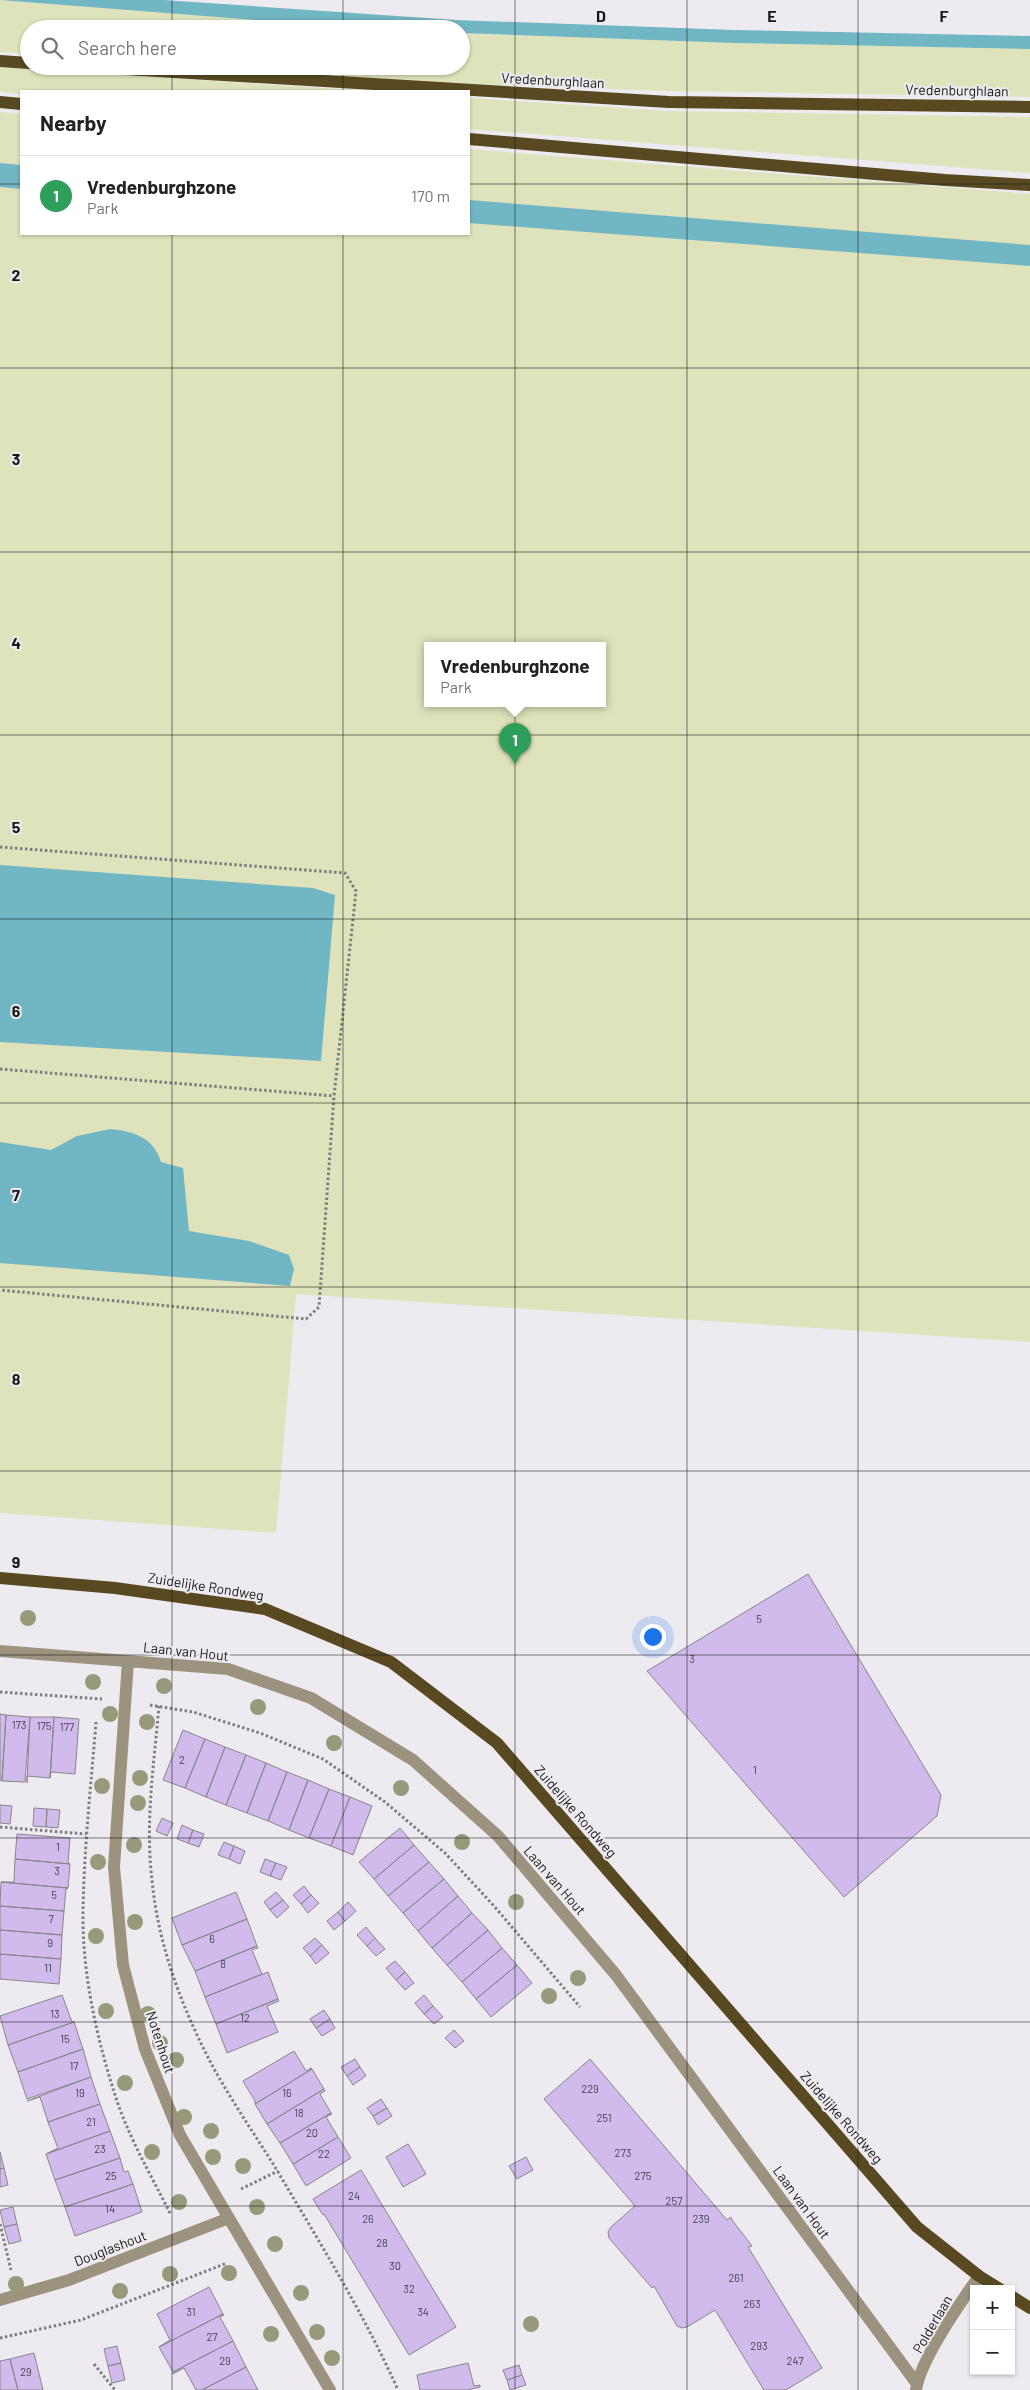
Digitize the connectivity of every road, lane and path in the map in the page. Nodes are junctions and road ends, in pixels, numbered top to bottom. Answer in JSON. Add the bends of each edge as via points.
{"nodes":[{"id":1,"x":0,"y":60,"type":"edge"},
{"id":2,"x":20,"y":62,"type":"edge"},
{"id":3,"x":224,"y":75,"type":"edge"},
{"id":4,"x":0,"y":102,"type":"edge"},
{"id":5,"x":20,"y":104,"type":"edge"},
{"id":6,"x":1030,"y":107,"type":"edge"},
{"id":7,"x":470,"y":139,"type":"edge"},
{"id":8,"x":1030,"y":185,"type":"edge"},
{"id":9,"x":0,"y":846,"type":"edge"},
{"id":10,"x":0,"y":1068,"type":"edge"},
{"id":11,"x":334,"y":1096,"type":"junction"},
{"id":12,"x":0,"y":1290,"type":"edge"},
{"id":13,"x":0,"y":1578,"type":"edge"},
{"id":14,"x":0,"y":1651,"type":"edge"},
{"id":15,"x":128,"y":1661,"type":"junction"},
{"id":16,"x":0,"y":1692,"type":"edge"},
{"id":17,"x":125,"y":1701,"type":"junction"},
{"id":18,"x":159,"y":1706,"type":"junction"},
{"id":19,"x":0,"y":1828,"type":"edge"},
{"id":20,"x":86,"y":1834,"type":"dead end"},
{"id":21,"x":580,"y":2007,"type":"dead end"},
{"id":22,"x":229,"y":2218,"type":"junction"},
{"id":23,"x":0,"y":2224,"type":"edge"},
{"id":24,"x":251,"y":2254,"type":"junction"},
{"id":25,"x":11,"y":2271,"type":"dead end"},
{"id":26,"x":979,"y":2276,"type":"junction"},
{"id":27,"x":994,"y":2285,"type":"edge"},
{"id":28,"x":1015,"y":2299,"type":"edge"},
{"id":29,"x":0,"y":2300,"type":"edge"},
{"id":30,"x":1030,"y":2308,"type":"edge"},
{"id":31,"x":0,"y":2338,"type":"edge"},
{"id":32,"x":94,"y":2364,"type":"dead end"},
{"id":33,"x":917,"y":2387,"type":"edge"},
{"id":34,"x":115,"y":2390,"type":"edge"},
{"id":35,"x":330,"y":2390,"type":"edge"},
{"id":36,"x":398,"y":2390,"type":"edge"}],
"edges":[{"from":1,"to":2,"type":"main road"},
{"from":3,"to":6,"type":"main road","name":"Vredenburghlaan","via":[[669,102]]},
{"from":4,"to":5,"type":"main road"},
{"from":7,"to":8,"type":"main road"},
{"from":9,"to":11,"type":"path","via":[[345,873],[356,891]]},
{"from":10,"to":11,"type":"path"},
{"from":11,"to":12,"type":"path","via":[[319,1307],[306,1319]]},
{"from":13,"to":26,"type":"main road","name":"Zuidelijke Rondweg","via":[[115,1588],[265,1609],[391,1662],[497,1743],[917,2227]]},
{"from":14,"to":15,"type":"street","name":"Laan van Hout"},
{"from":15,"to":17,"type":"street","name":"Notenhout"},
{"from":15,"to":33,"type":"street","name":"Laan van Hout","via":[[228,1669],[310,1698],[413,1760],[498,1836],[616,1975]]},
{"from":16,"to":17,"type":"path"},
{"from":17,"to":18,"type":"path"},
{"from":17,"to":22,"type":"street","name":"Notenhout","via":[[114,1867],[123,1965],[145,2050],[180,2135]]},
{"from":18,"to":21,"type":"path","via":[[193,1712],[260,1733],[322,1759],[385,1802],[445,1853]]},
{"from":18,"to":36,"type":"path","via":[[148,1834],[161,1936],[182,2001],[213,2066],[377,2343]]},
{"from":19,"to":20,"type":"path"},
{"from":22,"to":24,"type":"street","name":"Notenhout"},
{"from":22,"to":29,"type":"street","name":"Douglashout","via":[[69,2280]]},
{"from":23,"to":25,"type":"path"},
{"from":24,"to":31,"type":"path","via":[[81,2320]]},
{"from":24,"to":35,"type":"street","name":"Notenhout"},
{"from":26,"to":27,"type":"main road","name":"Zuidelijke Rondweg"},
{"from":26,"to":33,"type":"street","name":"Polderlaan","via":[[927,2361]]},
{"from":28,"to":30,"type":"main road"},
{"from":32,"to":34,"type":"path"}]}
